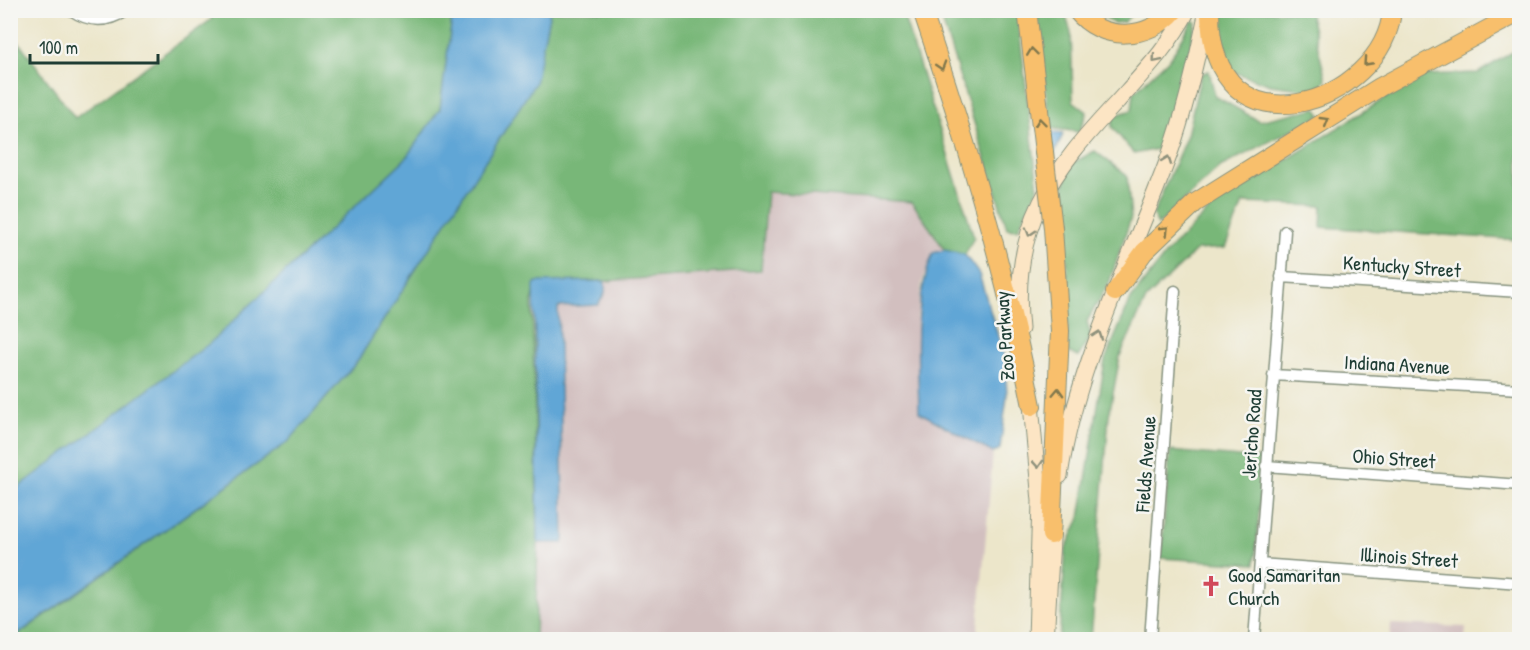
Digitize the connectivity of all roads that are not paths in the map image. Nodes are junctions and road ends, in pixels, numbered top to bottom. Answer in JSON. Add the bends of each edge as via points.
{"nodes":[{"id":1,"x":71,"y":10,"type":"edge"},
{"id":2,"x":127,"y":10,"type":"edge"},
{"id":3,"x":922,"y":10,"type":"edge"},
{"id":4,"x":1027,"y":10,"type":"edge"},
{"id":5,"x":1076,"y":10,"type":"edge"},
{"id":6,"x":1175,"y":10,"type":"edge"},
{"id":7,"x":1188,"y":10,"type":"edge"},
{"id":8,"x":1208,"y":10,"type":"edge"},
{"id":9,"x":1392,"y":10,"type":"edge"},
{"id":10,"x":1520,"y":12,"type":"edge"},
{"id":11,"x":1285,"y":231,"type":"dead end"},
{"id":12,"x":1281,"y":277,"type":"junction"},
{"id":13,"x":1175,"y":291,"type":"dead end"},
{"id":14,"x":1115,"y":292,"type":"junction"},
{"id":15,"x":1520,"y":292,"type":"edge"},
{"id":16,"x":1273,"y":375,"type":"junction"},
{"id":17,"x":1520,"y":389,"type":"edge"},
{"id":18,"x":1032,"y":406,"type":"junction"},
{"id":19,"x":1266,"y":466,"type":"junction"},
{"id":20,"x":1520,"y":485,"type":"edge"},
{"id":21,"x":1051,"y":535,"type":"junction"},
{"id":22,"x":1260,"y":564,"type":"junction"},
{"id":23,"x":1520,"y":583,"type":"edge"},
{"id":24,"x":1036,"y":639,"type":"edge"},
{"id":25,"x":1046,"y":639,"type":"edge"},
{"id":26,"x":1150,"y":639,"type":"edge"},
{"id":27,"x":1254,"y":639,"type":"edge"}],
"edges":[{"from":1,"to":2,"type":"street","via":[[84,19],[100,21]]},
{"from":3,"to":18,"type":"highway","one_way":true,"via":[[976,182]]},
{"from":21,"to":4,"type":"highway","one_way":true,"bridge":true,"via":[[1060,331],[1053,228]]},
{"from":5,"to":6,"type":"highway","via":[[1100,29],[1124,34],[1153,28]]},
{"from":7,"to":18,"type":"main road","name":"Zoo Parkway","one_way":true,"via":[[1163,50],[1066,159],[1037,209],[1020,286]]},
{"from":9,"to":8,"type":"highway","one_way":true,"via":[[1381,44],[1350,78],[1309,101],[1274,105],[1253,99],[1229,82],[1216,58]]},
{"from":14,"to":8,"type":"main road","one_way":true,"via":[[1180,123]]},
{"from":14,"to":10,"type":"highway","one_way":true,"via":[[1144,252],[1195,203],[1380,87]]},
{"from":11,"to":12,"type":"street","name":"Jericho Road"},
{"from":12,"to":15,"type":"street","name":"Kentucky Street"},
{"from":12,"to":16,"type":"street","name":"Jericho Road"},
{"from":13,"to":26,"type":"street","name":"Fields Avenue"},
{"from":21,"to":14,"type":"main road","one_way":true,"via":[[1078,398]]},
{"from":16,"to":17,"type":"street","name":"Indiana Avenue"},
{"from":16,"to":19,"type":"street","name":"Jericho Road"},
{"from":18,"to":24,"type":"main road","name":"Zoo Parkway","one_way":true,"via":[[1040,501]]},
{"from":19,"to":20,"type":"street","name":"Ohio Street"},
{"from":19,"to":22,"type":"street","name":"Jericho Road"},
{"from":21,"to":25,"type":"main road"},
{"from":22,"to":23,"type":"street","name":"Illinois Street"},
{"from":22,"to":27,"type":"street","name":"Jericho Road"}]}
